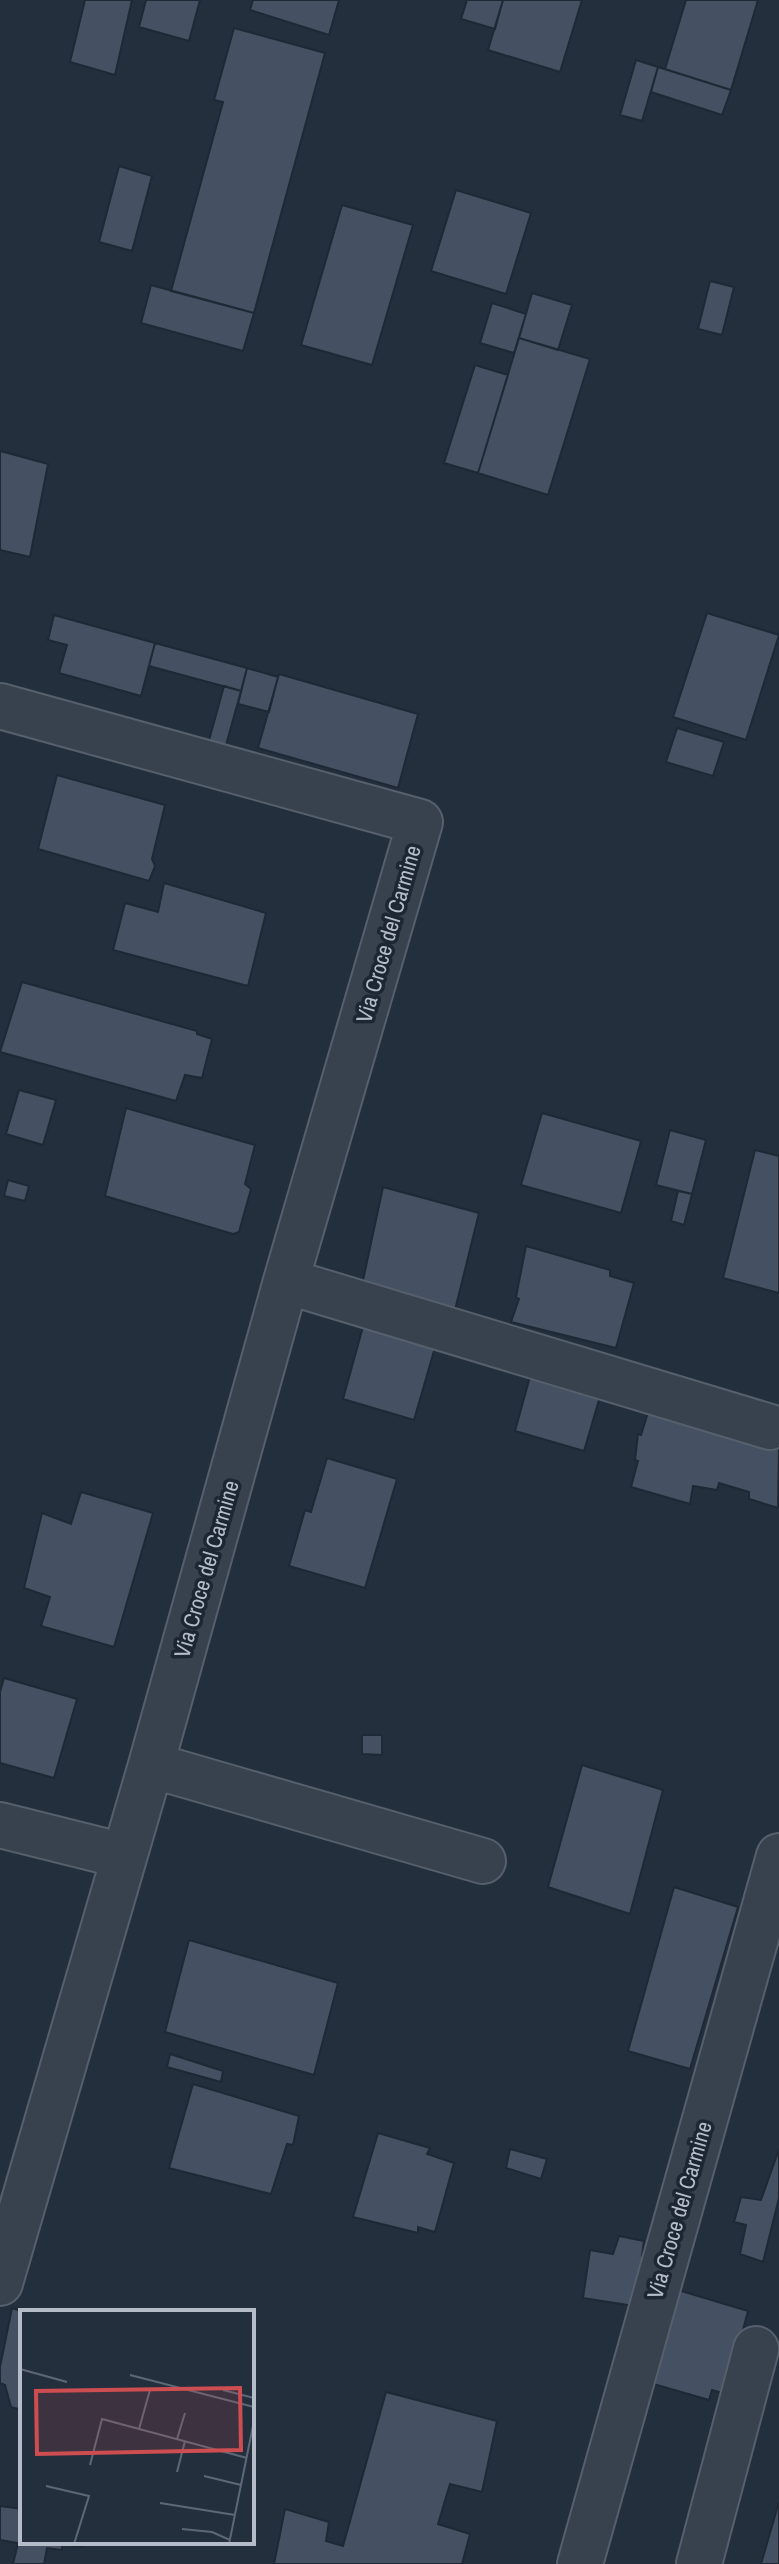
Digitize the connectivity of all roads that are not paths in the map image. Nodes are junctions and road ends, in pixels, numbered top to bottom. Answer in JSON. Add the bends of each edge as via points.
{"nodes":[{"id":1,"x":0,"y":706,"type":"edge"},
{"id":2,"x":286,"y":1281,"type":"junction"},
{"id":3,"x":770,"y":1427,"type":"dead end"},
{"id":4,"x":151,"y":1765,"type":"junction"},
{"id":5,"x":0,"y":1825,"type":"edge"},
{"id":6,"x":124,"y":1856,"type":"junction"},
{"id":7,"x":779,"y":1856,"type":"edge"},
{"id":8,"x":483,"y":1861,"type":"dead end"},
{"id":9,"x":0,"y":2283,"type":"edge"},
{"id":10,"x":756,"y":2349,"type":"dead end"},
{"id":11,"x":580,"y":2564,"type":"edge"},
{"id":12,"x":699,"y":2564,"type":"edge"}],
"edges":[{"from":1,"to":2,"type":"street","name":"Via Croce del Carmine","via":[[420,822]]},
{"from":2,"to":3,"type":"street"},
{"from":2,"to":4,"type":"street","name":"Via Croce del Carmine"},
{"from":4,"to":6,"type":"street","name":"Via Croce del Carmine"},
{"from":4,"to":8,"type":"street"},
{"from":5,"to":6,"type":"street"},
{"from":6,"to":9,"type":"street","name":"Via Croce del Carmine"},
{"from":7,"to":11,"type":"street","name":"Via Croce del Carmine"},
{"from":10,"to":12,"type":"street"}]}
